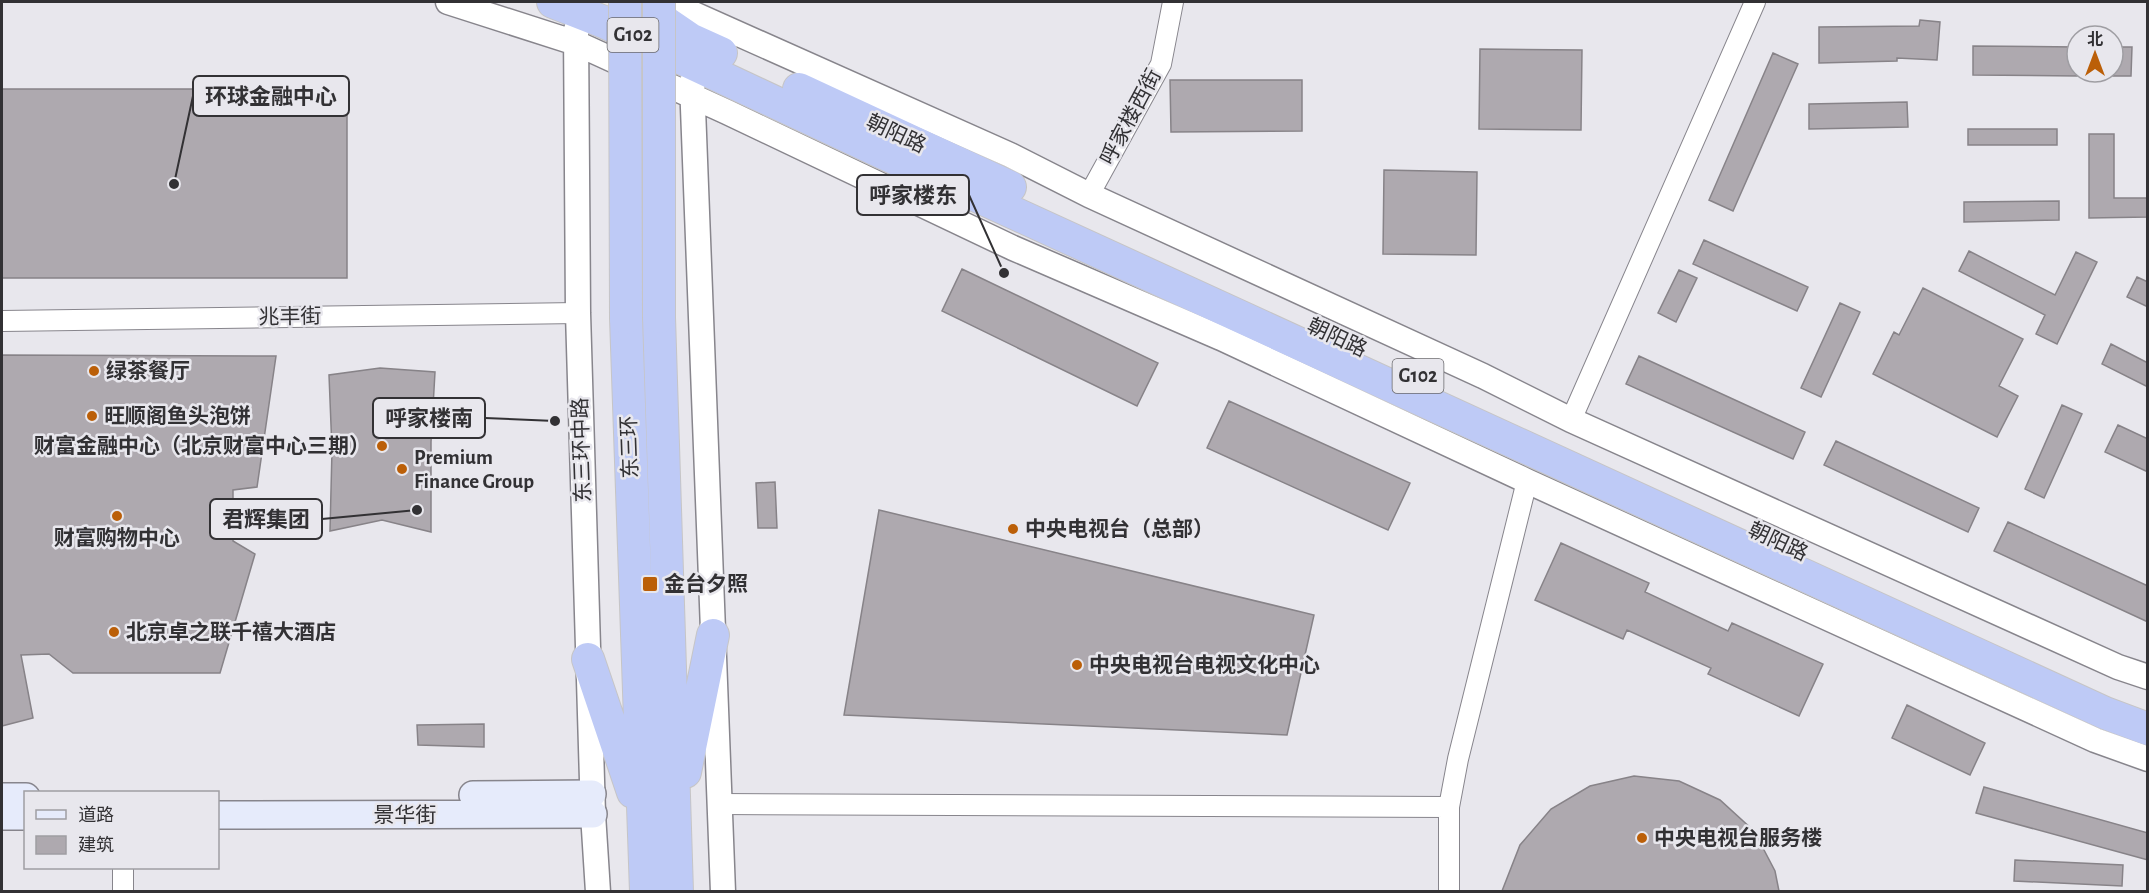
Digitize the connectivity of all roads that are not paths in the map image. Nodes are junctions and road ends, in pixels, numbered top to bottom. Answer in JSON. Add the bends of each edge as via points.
{"nodes":[{"id":1,"x":448,"y":2,"type":"edge"},
{"id":2,"x":636,"y":2,"type":"edge"},
{"id":3,"x":659,"y":2,"type":"edge"},
{"id":4,"x":667,"y":2,"type":"edge"},
{"id":5,"x":1173,"y":2,"type":"edge"},
{"id":6,"x":1755,"y":2,"type":"edge"},
{"id":7,"x":590,"y":6,"type":"edge"},
{"id":8,"x":690,"y":29,"type":"edge"},
{"id":9,"x":576,"y":43,"type":"junction"},
{"id":10,"x":605,"y":56,"type":"junction"},
{"id":11,"x":692,"y":96,"type":"junction"},
{"id":12,"x":1089,"y":195,"type":"junction"},
{"id":13,"x":578,"y":313,"type":"junction"},
{"id":14,"x":2,"y":321,"type":"edge"},
{"id":15,"x":1571,"y":420,"type":"junction"},
{"id":16,"x":1527,"y":481,"type":"junction"},
{"id":17,"x":713,"y":635,"type":"junction"},
{"id":18,"x":588,"y":659,"type":"junction"},
{"id":19,"x":2148,"y":677,"type":"edge"},
{"id":20,"x":2148,"y":710,"type":"edge"},
{"id":21,"x":2148,"y":729,"type":"edge"},
{"id":22,"x":2148,"y":759,"type":"edge"},
{"id":23,"x":2,"y":797,"type":"edge"},
{"id":24,"x":24,"y":797,"type":"edge"},
{"id":25,"x":219,"y":798,"type":"edge"},
{"id":26,"x":592,"y":804,"type":"junction"},
{"id":27,"x":720,"y":804,"type":"junction"},
{"id":28,"x":1449,"y":807,"type":"junction"},
{"id":29,"x":219,"y":815,"type":"edge"},
{"id":30,"x":2,"y":816,"type":"edge"},
{"id":31,"x":24,"y":816,"type":"edge"},
{"id":32,"x":644,"y":825,"type":"junction"},
{"id":33,"x":675,"y":826,"type":"junction"},
{"id":34,"x":676,"y":858,"type":"junction"},
{"id":35,"x":644,"y":859,"type":"junction"},
{"id":36,"x":123,"y":869,"type":"edge"},
{"id":37,"x":130,"y":869,"type":"edge"},
{"id":38,"x":123,"y":891,"type":"edge"},
{"id":39,"x":130,"y":891,"type":"edge"},
{"id":40,"x":598,"y":891,"type":"edge"},
{"id":41,"x":639,"y":891,"type":"edge"},
{"id":42,"x":646,"y":891,"type":"edge"},
{"id":43,"x":677,"y":891,"type":"edge"},
{"id":44,"x":685,"y":891,"type":"edge"},
{"id":45,"x":723,"y":891,"type":"edge"},
{"id":46,"x":1449,"y":891,"type":"edge"}],
"edges":[{"from":1,"to":9,"type":"street"},
{"from":2,"to":8,"type":"highway","number":"G102"},
{"from":3,"to":33,"type":"highway","name":"东三环","bridge":true,"via":[[659,317]]},
{"from":4,"to":8,"type":"street"},
{"from":5,"to":12,"type":"street","name":"呼家楼西街","via":[[1161,64]]},
{"from":6,"to":15,"type":"street"},
{"from":7,"to":8,"type":"highway","number":"G102"},
{"from":7,"to":9,"type":"street","name":"东三环中路"},
{"from":7,"to":10,"type":"street"},
{"from":7,"to":32,"type":"highway","name":"东三环","bridge":true,"via":[[626,318]]},
{"from":8,"to":11,"type":"street"},
{"from":8,"to":12,"type":"street","name":"朝阳路","via":[[1010,155]]},
{"from":8,"to":20,"type":"highway","name":"朝阳路","number":"G102","via":[[2110,696]]},
{"from":8,"to":21,"type":"highway","name":"朝阳路","number":"G102","via":[[880,152],[2094,708]]},
{"from":9,"to":10,"type":"street"},
{"from":9,"to":13,"type":"street","name":"东三环中路"},
{"from":10,"to":11,"type":"street"},
{"from":11,"to":16,"type":"street","via":[[1013,248],[1221,338]]},
{"from":11,"to":17,"type":"street"},
{"from":12,"to":15,"type":"street","name":"朝阳路"},
{"from":13,"to":14,"type":"street","name":"兆丰街"},
{"from":13,"to":18,"type":"street","name":"东三环中路"},
{"from":15,"to":19,"type":"street","name":"朝阳路","via":[[2118,667]]},
{"from":16,"to":22,"type":"street","via":[[2095,740]]},
{"from":16,"to":28,"type":"street"},
{"from":17,"to":27,"type":"street"},
{"from":17,"to":33,"type":"highway"},
{"from":18,"to":26,"type":"street","name":"东三环中路"},
{"from":18,"to":32,"type":"highway"},
{"from":23,"to":24,"type":"main road"},
{"from":25,"to":26,"type":"main road","name":"景华街"},
{"from":26,"to":29,"type":"main road","name":"景华街"},
{"from":26,"to":40,"type":"street","name":"东三环中路"},
{"from":27,"to":28,"type":"street"},
{"from":27,"to":45,"type":"street"},
{"from":28,"to":46,"type":"street"},
{"from":30,"to":31,"type":"main road"},
{"from":32,"to":35,"type":"highway","name":"东三环"},
{"from":33,"to":34,"type":"highway","name":"东三环"},
{"from":34,"to":43,"type":"highway","name":"东三环"},
{"from":34,"to":44,"type":"highway"},
{"from":35,"to":41,"type":"highway"},
{"from":35,"to":42,"type":"highway","name":"东三环"},
{"from":36,"to":38,"type":"street"},
{"from":37,"to":39,"type":"street"}]}
